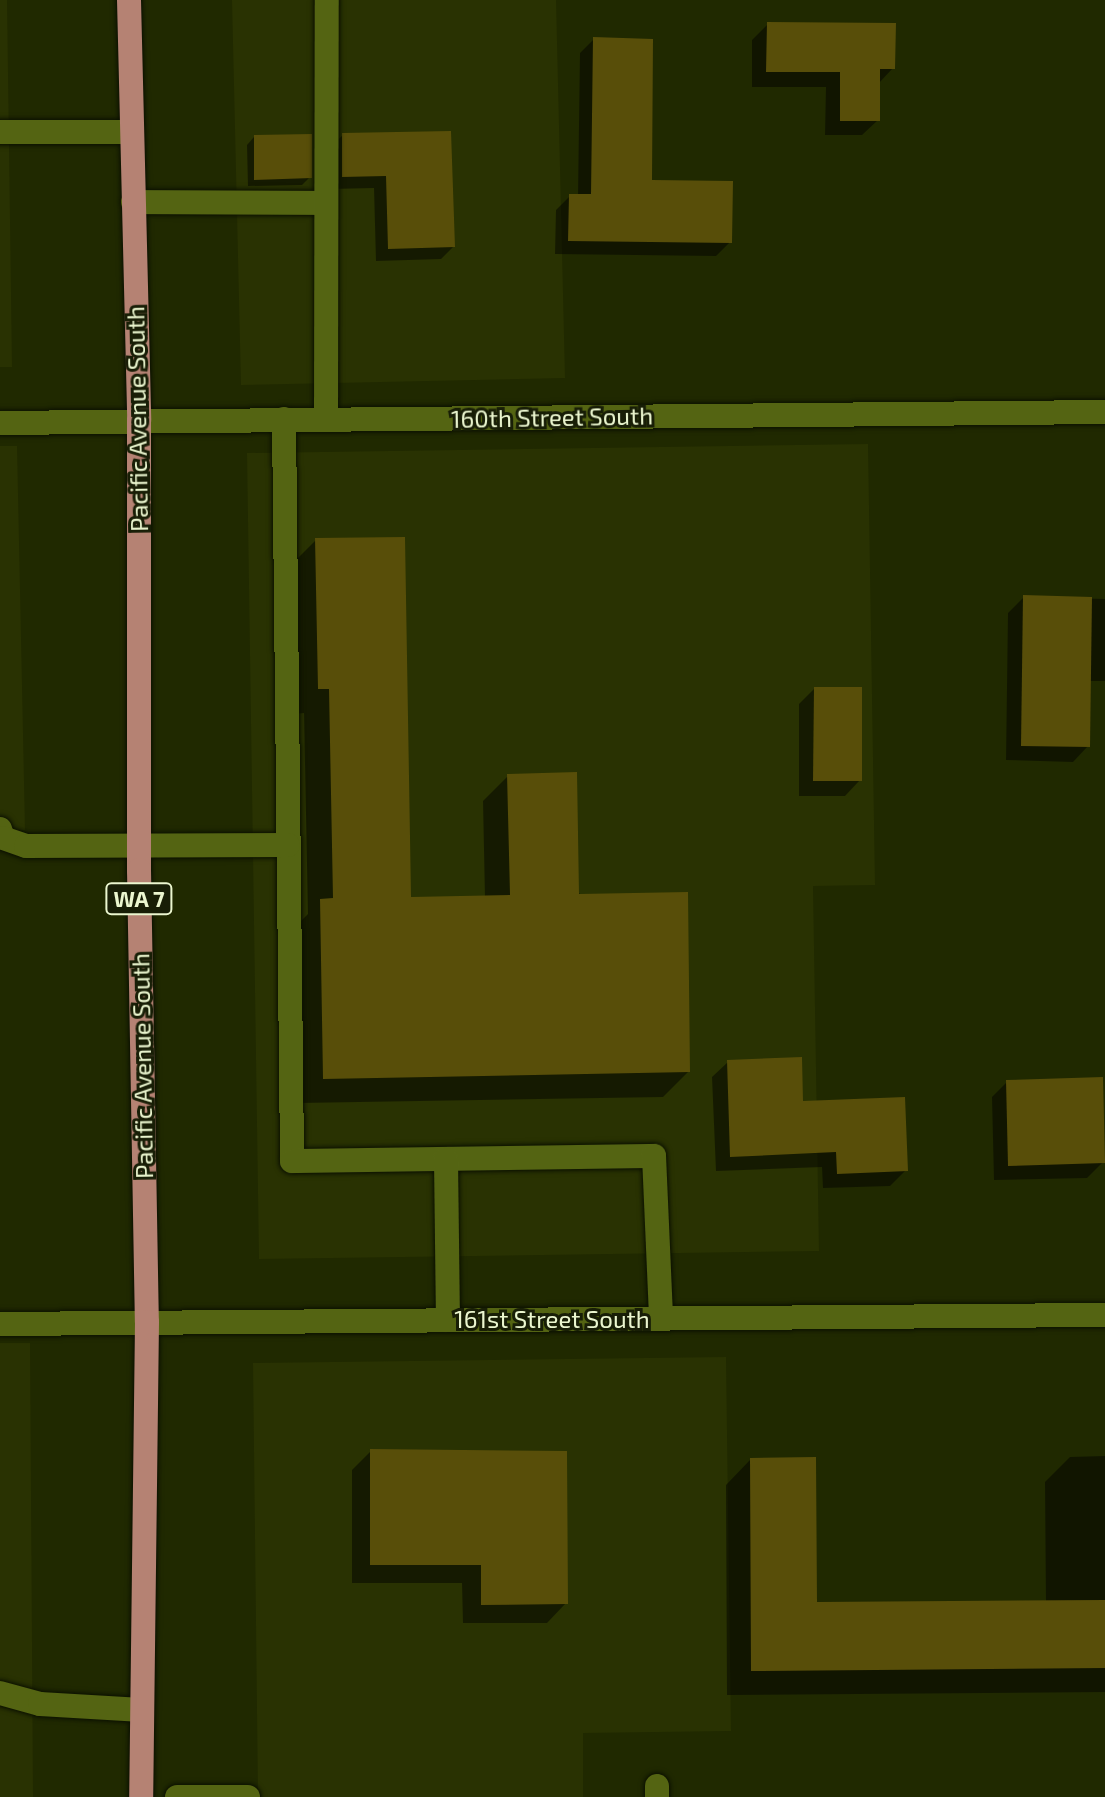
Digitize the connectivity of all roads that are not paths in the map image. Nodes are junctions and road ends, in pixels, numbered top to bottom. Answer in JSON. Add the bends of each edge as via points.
{"nodes":[{"id":1,"x":129,"y":0,"type":"edge"},
{"id":2,"x":327,"y":0,"type":"edge"},
{"id":3,"x":0,"y":132,"type":"edge"},
{"id":4,"x":132,"y":132,"type":"junction"},
{"id":5,"x":133,"y":202,"type":"junction"},
{"id":6,"x":326,"y":203,"type":"junction"},
{"id":7,"x":1105,"y":412,"type":"edge"},
{"id":8,"x":284,"y":419,"type":"junction"},
{"id":9,"x":326,"y":419,"type":"junction"},
{"id":10,"x":139,"y":420,"type":"junction"},
{"id":11,"x":0,"y":423,"type":"edge"},
{"id":12,"x":0,"y":829,"type":"edge"},
{"id":13,"x":139,"y":845,"type":"junction"},
{"id":14,"x":288,"y":845,"type":"junction"},
{"id":15,"x":446,"y":1159,"type":"junction"},
{"id":16,"x":1105,"y":1315,"type":"edge"},
{"id":17,"x":661,"y":1318,"type":"junction"},
{"id":18,"x":448,"y":1320,"type":"junction"},
{"id":19,"x":147,"y":1322,"type":"junction"},
{"id":20,"x":0,"y":1324,"type":"edge"},
{"id":21,"x":0,"y":1693,"type":"edge"},
{"id":22,"x":142,"y":1710,"type":"junction"},
{"id":23,"x":141,"y":1797,"type":"edge"},
{"id":24,"x":177,"y":1797,"type":"edge"},
{"id":25,"x":248,"y":1797,"type":"edge"}],
"edges":[{"from":1,"to":4,"type":"main road","name":"Pacific Avenue South","number":"WA 7"},
{"from":2,"to":6,"type":"street"},
{"from":3,"to":4,"type":"street"},
{"from":4,"to":5,"type":"main road","name":"Pacific Avenue South","number":"WA 7"},
{"from":5,"to":6,"type":"street"},
{"from":5,"to":10,"type":"main road","name":"Pacific Avenue South","number":"WA 7"},
{"from":6,"to":9,"type":"street"},
{"from":7,"to":9,"type":"street","name":"160th Street South"},
{"from":8,"to":9,"type":"street","name":"160th Street South"},
{"from":8,"to":10,"type":"street","name":"160th Street South"},
{"from":8,"to":14,"type":"street"},
{"from":10,"to":11,"type":"street","name":"160th Street South"},
{"from":10,"to":13,"type":"main road","name":"Pacific Avenue South","number":"WA 7"},
{"from":12,"to":13,"type":"street","via":[[3,838],[26,846]]},
{"from":13,"to":14,"type":"street"},
{"from":13,"to":19,"type":"main road","name":"Pacific Avenue South","number":"WA 7"},
{"from":14,"to":15,"type":"street","via":[[292,1161]]},
{"from":15,"to":17,"type":"street","via":[[654,1156]]},
{"from":15,"to":18,"type":"street"},
{"from":16,"to":17,"type":"street","name":"161st Street South"},
{"from":17,"to":18,"type":"street","name":"161st Street South"},
{"from":18,"to":19,"type":"street","name":"161st Street South"},
{"from":19,"to":20,"type":"street","name":"161st Street South"},
{"from":19,"to":22,"type":"main road","name":"Pacific Avenue South","number":"WA 7"},
{"from":21,"to":22,"type":"street","via":[[40,1704]]},
{"from":22,"to":23,"type":"main road","name":"Pacific Avenue South","number":"WA 7"},
{"from":24,"to":25,"type":"street"}]}
